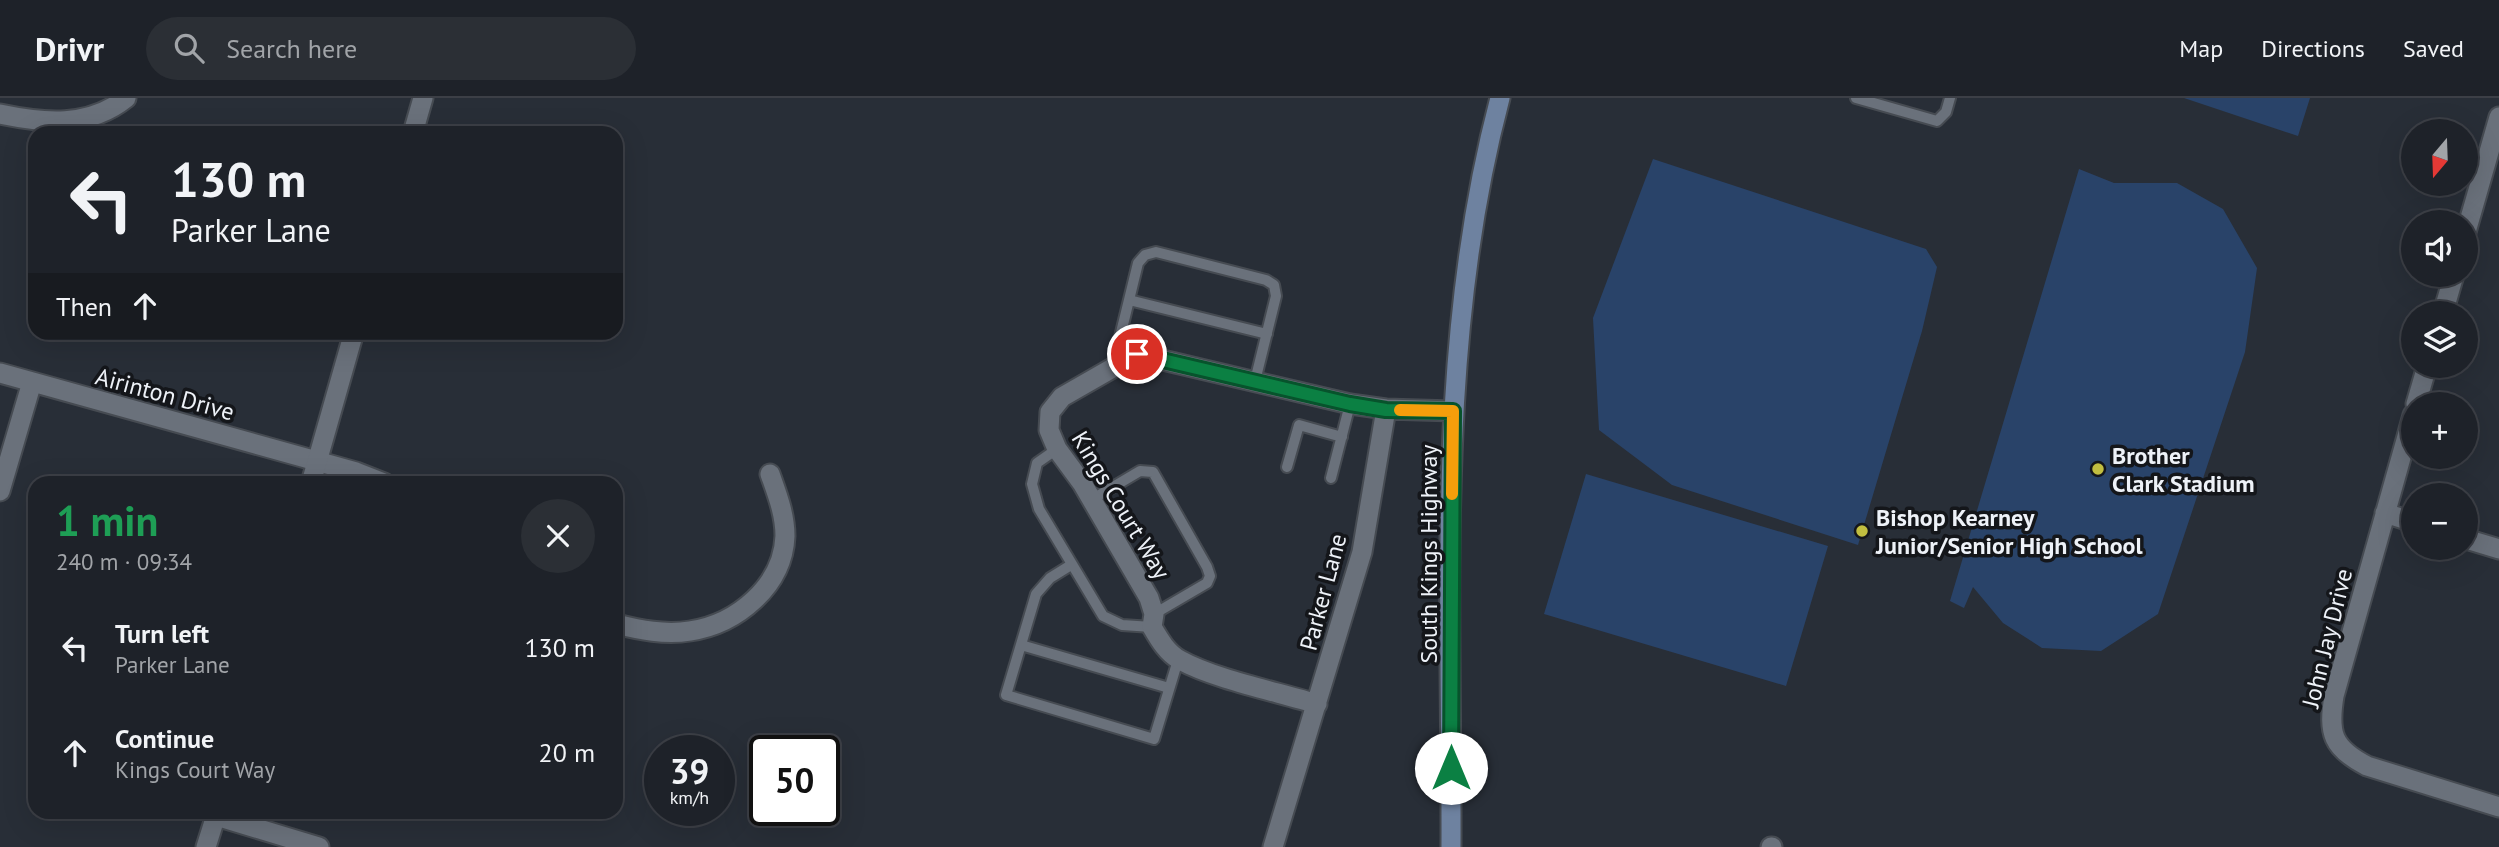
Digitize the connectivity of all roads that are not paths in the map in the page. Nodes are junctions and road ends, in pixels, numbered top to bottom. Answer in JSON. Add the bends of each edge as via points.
{"nodes":[{"id":1,"x":126,"y":98,"type":"edge"},
{"id":2,"x":423,"y":98,"type":"edge"},
{"id":3,"x":1500,"y":98,"type":"edge"},
{"id":4,"x":1856,"y":98,"type":"edge"},
{"id":5,"x":1950,"y":98,"type":"edge"},
{"id":6,"x":0,"y":114,"type":"edge"},
{"id":7,"x":2499,"y":117,"type":"edge"},
{"id":8,"x":415,"y":126,"type":"edge"},
{"id":9,"x":2472,"y":210,"type":"edge"},
{"id":10,"x":1129,"y":300,"type":"junction"},
{"id":11,"x":1267,"y":334,"type":"junction"},
{"id":12,"x":353,"y":340,"type":"edge"},
{"id":13,"x":1120,"y":363,"type":"junction"},
{"id":14,"x":0,"y":373,"type":"edge"},
{"id":15,"x":1255,"y":381,"type":"junction"},
{"id":16,"x":32,"y":382,"type":"junction"},
{"id":17,"x":1350,"y":404,"type":"junction"},
{"id":18,"x":1386,"y":410,"type":"junction"},
{"id":19,"x":1453,"y":411,"type":"junction"},
{"id":20,"x":1342,"y":437,"type":"junction"},
{"id":21,"x":1057,"y":449,"type":"junction"},
{"id":22,"x":2401,"y":457,"type":"edge"},
{"id":23,"x":317,"y":461,"type":"junction"},
{"id":24,"x":1287,"y":467,"type":"dead end"},
{"id":25,"x":770,"y":474,"type":"dead end"},
{"id":26,"x":313,"y":476,"type":"edge"},
{"id":27,"x":363,"y":476,"type":"edge"},
{"id":28,"x":1331,"y":478,"type":"dead end"},
{"id":29,"x":0,"y":491,"type":"edge"},
{"id":30,"x":1091,"y":500,"type":"junction"},
{"id":31,"x":2385,"y":513,"type":"junction"},
{"id":32,"x":2401,"y":518,"type":"edge"},
{"id":33,"x":2478,"y":542,"type":"edge"},
{"id":34,"x":2499,"y":549,"type":"edge"},
{"id":35,"x":1071,"y":565,"type":"junction"},
{"id":36,"x":1153,"y":620,"type":"junction"},
{"id":37,"x":623,"y":625,"type":"edge"},
{"id":38,"x":1021,"y":645,"type":"junction"},
{"id":39,"x":1178,"y":660,"type":"junction"},
{"id":40,"x":1169,"y":688,"type":"junction"},
{"id":41,"x":1317,"y":704,"type":"junction"},
{"id":42,"x":2499,"y":807,"type":"edge"},
{"id":43,"x":214,"y":819,"type":"edge"},
{"id":44,"x":232,"y":819,"type":"edge"},
{"id":45,"x":206,"y":847,"type":"edge"},
{"id":46,"x":319,"y":847,"type":"edge"},
{"id":47,"x":1273,"y":847,"type":"edge"},
{"id":48,"x":1451,"y":847,"type":"edge"}],
"edges":[{"from":1,"to":6,"type":"street","via":[[89,118],[57,122]]},
{"from":2,"to":8,"type":"street"},
{"from":3,"to":19,"type":"main road","name":"South Kings Highway","via":[[1473,216]]},
{"from":4,"to":5,"type":"lane","via":[[1937,121]]},
{"from":7,"to":9,"type":"street"},
{"from":10,"to":11,"type":"lane"},
{"from":10,"to":11,"type":"lane","via":[[1138,263],[1145,255],[1156,253],[1266,279],[1276,296]]},
{"from":10,"to":13,"type":"lane","via":[[1118,345]]},
{"from":11,"to":15,"type":"lane"},
{"from":12,"to":23,"type":"street"},
{"from":13,"to":15,"type":"street","name":"Kings Court Way","via":[[1137,354]]},
{"from":13,"to":21,"type":"street","name":"Kings Court Way","via":[[1062,397],[1049,412],[1049,430]]},
{"from":14,"to":16,"type":"street","name":"Airinton Drive"},
{"from":15,"to":17,"type":"street","name":"Kings Court Way"},
{"from":16,"to":23,"type":"street","name":"Airinton Drive"},
{"from":16,"to":29,"type":"street"},
{"from":17,"to":18,"type":"street","name":"Kings Court Way"},
{"from":17,"to":20,"type":"lane"},
{"from":18,"to":19,"type":"street"},
{"from":18,"to":41,"type":"street","name":"Parker Lane","via":[[1362,552]]},
{"from":19,"to":48,"type":"main road","name":"South Kings Highway"},
{"from":20,"to":24,"type":"lane","via":[[1298,425]]},
{"from":20,"to":28,"type":"lane"},
{"from":21,"to":30,"type":"street","name":"Kings Court Way"},
{"from":21,"to":35,"type":"lane","via":[[1037,463],[1032,484],[1039,509]]},
{"from":22,"to":31,"type":"street","name":"John Jay Drive"},
{"from":23,"to":26,"type":"street"},
{"from":23,"to":27,"type":"street","name":"Airinton Drive"},
{"from":25,"to":37,"type":"street","via":[[783,512],[785,537],[769,584],[756,600],[715,624],[691,631],[660,632]]},
{"from":30,"to":36,"type":"street","name":"Kings Court Way","via":[[1149,598]]},
{"from":30,"to":36,"type":"lane","via":[[1140,471],[1153,472],[1208,567],[1207,583]]},
{"from":31,"to":32,"type":"street"},
{"from":31,"to":42,"type":"street","name":"John Jay Drive","via":[[2334,696],[2330,716],[2336,744],[2367,766]]},
{"from":33,"to":34,"type":"street"},
{"from":35,"to":36,"type":"lane","via":[[1103,616],[1122,625]]},
{"from":35,"to":38,"type":"lane","via":[[1036,594]]},
{"from":36,"to":39,"type":"street","name":"Kings Court Way","via":[[1163,646]]},
{"from":38,"to":40,"type":"lane"},
{"from":38,"to":40,"type":"lane","via":[[1006,695],[1154,739]]},
{"from":39,"to":40,"type":"lane"},
{"from":39,"to":41,"type":"street"},
{"from":41,"to":47,"type":"street","name":"Parker Lane"},
{"from":43,"to":45,"type":"street"},
{"from":44,"to":46,"type":"street"}]}
